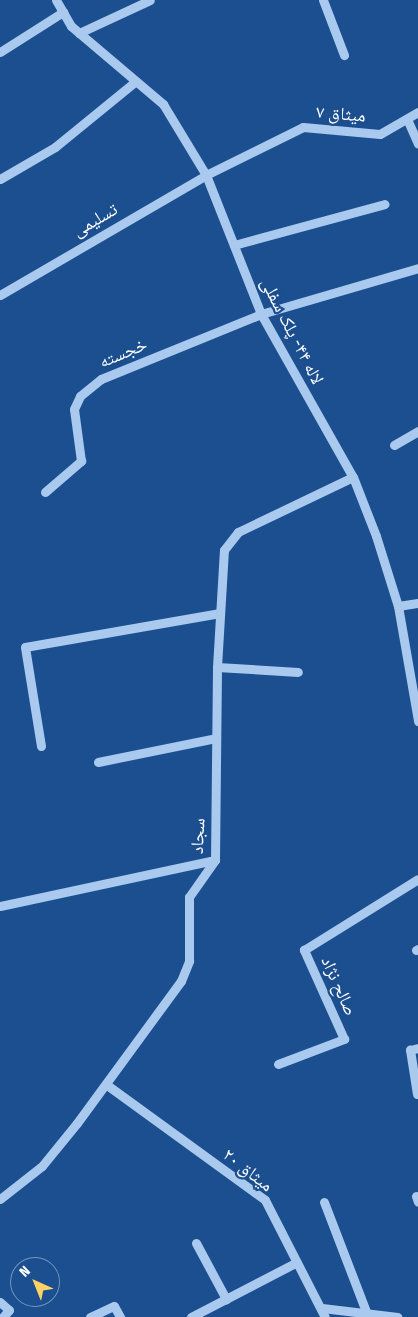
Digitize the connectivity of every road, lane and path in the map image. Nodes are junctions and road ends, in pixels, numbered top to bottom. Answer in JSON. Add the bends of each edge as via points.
{"nodes":[{"id":1,"x":56,"y":0,"type":"edge"},
{"id":2,"x":150,"y":0,"type":"edge"},
{"id":3,"x":322,"y":0,"type":"edge"},
{"id":4,"x":63,"y":12,"type":"junction"},
{"id":5,"x":79,"y":32,"type":"junction"},
{"id":6,"x":0,"y":52,"type":"edge"},
{"id":7,"x":344,"y":55,"type":"dead end"},
{"id":8,"x":136,"y":81,"type":"junction"},
{"id":9,"x":418,"y":112,"type":"edge"},
{"id":10,"x":407,"y":118,"type":"junction"},
{"id":11,"x":418,"y":144,"type":"edge"},
{"id":12,"x":206,"y":175,"type":"junction"},
{"id":13,"x":0,"y":179,"type":"edge"},
{"id":14,"x":385,"y":204,"type":"dead end"},
{"id":15,"x":234,"y":245,"type":"junction"},
{"id":16,"x":418,"y":268,"type":"edge"},
{"id":17,"x":0,"y":295,"type":"edge"},
{"id":18,"x":261,"y":314,"type":"junction"},
{"id":19,"x":418,"y":431,"type":"edge"},
{"id":20,"x":394,"y":445,"type":"dead end"},
{"id":21,"x":353,"y":477,"type":"junction"},
{"id":22,"x":45,"y":492,"type":"dead end"},
{"id":23,"x":418,"y":603,"type":"edge"},
{"id":24,"x":398,"y":606,"type":"junction"},
{"id":25,"x":220,"y":613,"type":"junction"},
{"id":26,"x":216,"y":667,"type":"junction"},
{"id":27,"x":298,"y":672,"type":"dead end"},
{"id":28,"x":418,"y":721,"type":"edge"},
{"id":29,"x":216,"y":738,"type":"junction"},
{"id":30,"x":41,"y":746,"type":"dead end"},
{"id":31,"x":98,"y":762,"type":"dead end"},
{"id":32,"x":216,"y":860,"type":"junction"},
{"id":33,"x":418,"y":879,"type":"edge"},
{"id":34,"x":0,"y":906,"type":"edge"},
{"id":35,"x":418,"y":1048,"type":"edge"},
{"id":36,"x":278,"y":1064,"type":"dead end"},
{"id":37,"x":107,"y":1086,"type":"junction"},
{"id":38,"x":417,"y":1094,"type":"dead end"},
{"id":39,"x":0,"y":1199,"type":"edge"},
{"id":40,"x":324,"y":1202,"type":"dead end"},
{"id":41,"x":196,"y":1243,"type":"dead end"},
{"id":42,"x":297,"y":1262,"type":"junction"},
{"id":43,"x":226,"y":1299,"type":"junction"},
{"id":44,"x":0,"y":1302,"type":"edge"},
{"id":45,"x":324,"y":1313,"type":"edge"},
{"id":46,"x":367,"y":1314,"type":"junction"},
{"id":47,"x":3,"y":1317,"type":"edge"},
{"id":48,"x":90,"y":1317,"type":"edge"},
{"id":49,"x":120,"y":1317,"type":"edge"},
{"id":50,"x":191,"y":1317,"type":"edge"},
{"id":51,"x":396,"y":1317,"type":"edge"}],
"edges":[{"from":1,"to":4,"type":"street","name":"لاله ۴۴- پلک سفلی"},
{"from":2,"to":5,"type":"street"},
{"from":3,"to":7,"type":"street"},
{"from":4,"to":5,"type":"street","name":"لاله ۴۴- پلک سفلی"},
{"from":4,"to":6,"type":"street"},
{"from":5,"to":8,"type":"street","name":"لاله ۴۴- پلک سفلی"},
{"from":8,"to":12,"type":"street","name":"لاله ۴۴- پلک سفلی","via":[[163,104]]},
{"from":8,"to":13,"type":"street","via":[[55,147]]},
{"from":9,"to":10,"type":"street","name":"میثاق ۷"},
{"from":10,"to":11,"type":"street"},
{"from":10,"to":12,"type":"street","name":"میثاق ۷","via":[[380,134],[303,127]]},
{"from":12,"to":15,"type":"street","name":"لاله ۴۴- پلک سفلی"},
{"from":12,"to":17,"type":"street","name":"تسلیمی"},
{"from":14,"to":15,"type":"street"},
{"from":15,"to":18,"type":"street","name":"لاله ۴۴- پلک سفلی"},
{"from":16,"to":18,"type":"street"},
{"from":18,"to":21,"type":"street","name":"لاله ۴۴- پلک سفلی"},
{"from":18,"to":22,"type":"street","name":"خجسته","via":[[101,379],[80,396],[73,424],[81,461]]},
{"from":19,"to":20,"type":"street"},
{"from":21,"to":24,"type":"street","name":"لاله ۴۴- پلک سفلی"},
{"from":21,"to":25,"type":"street","name":"سجاد","via":[[238,532],[229,541],[224,550]]},
{"from":23,"to":24,"type":"street"},
{"from":24,"to":28,"type":"street","name":"لاله ۴۴- پلک سفلی"},
{"from":25,"to":26,"type":"street","name":"سجاد"},
{"from":25,"to":30,"type":"street","via":[[25,647]]},
{"from":26,"to":27,"type":"street"},
{"from":26,"to":29,"type":"street","name":"سجاد"},
{"from":29,"to":31,"type":"street"},
{"from":29,"to":32,"type":"street","name":"سجاد"},
{"from":32,"to":34,"type":"street"},
{"from":32,"to":37,"type":"street","name":"سجاد","via":[[189,897],[189,961],[181,981]]},
{"from":33,"to":36,"type":"street","name":"صالح نژاد","via":[[304,950],[344,1039]]},
{"from":35,"to":38,"type":"street","via":[[410,1050]]},
{"from":37,"to":39,"type":"street","name":"سجاد","via":[[42,1166]]},
{"from":37,"to":42,"type":"street","name":"میثاق ۲۰","via":[[265,1200]]},
{"from":40,"to":46,"type":"street"},
{"from":41,"to":43,"type":"street"},
{"from":42,"to":43,"type":"street"},
{"from":42,"to":45,"type":"street","name":"میثاق ۲۰"},
{"from":43,"to":50,"type":"street"},
{"from":44,"to":47,"type":"street","via":[[9,1310]]},
{"from":45,"to":46,"type":"street"},
{"from":46,"to":51,"type":"street"},
{"from":48,"to":49,"type":"street","via":[[114,1306]]}]}
